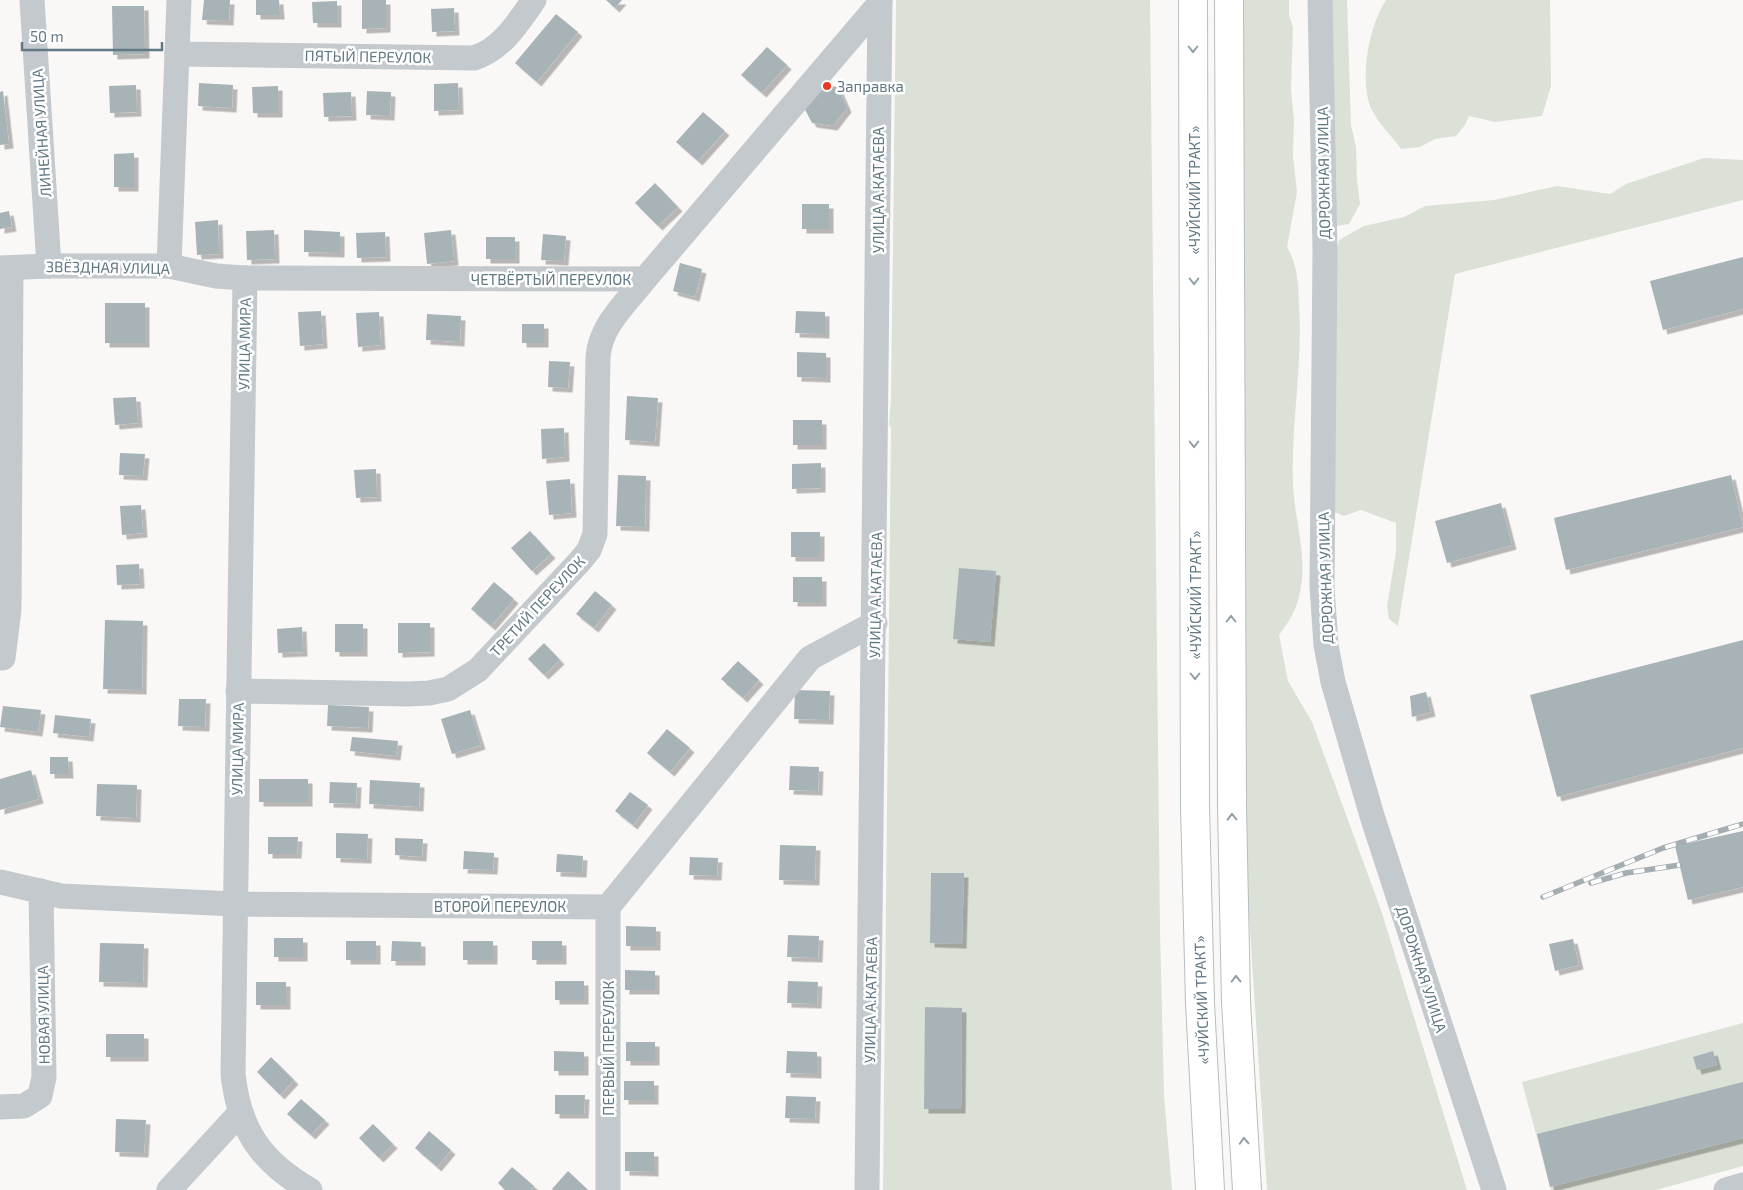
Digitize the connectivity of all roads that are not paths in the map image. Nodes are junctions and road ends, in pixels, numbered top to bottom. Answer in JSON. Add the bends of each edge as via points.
{"nodes":[{"id":1,"x":32,"y":0,"type":"edge"},
{"id":2,"x":179,"y":0,"type":"edge"},
{"id":3,"x":534,"y":0,"type":"edge"},
{"id":4,"x":1193,"y":0,"type":"edge"},
{"id":5,"x":1230,"y":0,"type":"edge"},
{"id":6,"x":1320,"y":0,"type":"edge"},
{"id":7,"x":880,"y":1,"type":"edge"},
{"id":8,"x":176,"y":54,"type":"junction"},
{"id":9,"x":49,"y":266,"type":"junction"},
{"id":10,"x":169,"y":266,"type":"junction"},
{"id":11,"x":6,"y":268,"type":"edge"},
{"id":12,"x":245,"y":278,"type":"junction"},
{"id":13,"x":645,"y":279,"type":"junction"},
{"id":14,"x":875,"y":623,"type":"junction"},
{"id":15,"x":3,"y":658,"type":"dead end"},
{"id":16,"x":238,"y":691,"type":"junction"},
{"id":17,"x":0,"y":882,"type":"edge"},
{"id":18,"x":41,"y":891,"type":"junction"},
{"id":19,"x":234,"y":904,"type":"junction"},
{"id":20,"x":608,"y":907,"type":"junction"},
{"id":21,"x":0,"y":1107,"type":"edge"},
{"id":22,"x":240,"y":1113,"type":"junction"},
{"id":23,"x":1743,"y":1185,"type":"edge"},
{"id":24,"x":169,"y":1190,"type":"edge"},
{"id":25,"x":310,"y":1190,"type":"edge"},
{"id":26,"x":608,"y":1190,"type":"edge"},
{"id":27,"x":867,"y":1190,"type":"edge"},
{"id":28,"x":1210,"y":1190,"type":"edge"},
{"id":29,"x":1247,"y":1190,"type":"edge"},
{"id":30,"x":1494,"y":1190,"type":"edge"},
{"id":31,"x":1726,"y":1190,"type":"edge"}],
"edges":[{"from":1,"to":9,"type":"street","name":"ЛИНЕЙНАЯ УЛИЦА"},
{"from":2,"to":8,"type":"street"},
{"from":3,"to":8,"type":"street","name":"ПЯТЫЙ ПЕРЕУЛОК","via":[[498,46],[474,58]]},
{"from":4,"to":28,"type":"highway","name":"«ЧУЙСКИЙ ТРАКТ»","one_way":true,"via":[[1195,806],[1200,1003]]},
{"from":29,"to":5,"type":"highway","one_way":true,"via":[[1236,1002],[1232,807]]},
{"from":6,"to":30,"type":"street","name":"ДОРОЖНАЯ УЛИЦА","via":[[1325,250],[1322,587],[1326,645],[1373,818]]},
{"from":7,"to":13,"type":"street","name":"ЧЕТВЁРТЫЙ ПЕРЕУЛОК"},
{"from":7,"to":14,"type":"street","name":"УЛИЦА А.КАТАЕВА"},
{"from":8,"to":10,"type":"street"},
{"from":9,"to":10,"type":"street","name":"ЗВЁЗДНАЯ УЛИЦА"},
{"from":9,"to":11,"type":"street","name":"ЗВЁЗДНАЯ УЛИЦА"},
{"from":10,"to":12,"type":"street","name":"ЗВЁЗДНАЯ УЛИЦА","via":[[216,276]]},
{"from":11,"to":15,"type":"street","via":[[9,609]]},
{"from":12,"to":13,"type":"street","name":"ЧЕТВЁРТЫЙ ПЕРЕУЛОК"},
{"from":12,"to":16,"type":"street","name":"УЛИЦА МИРА"},
{"from":13,"to":16,"type":"street","name":"ТРЕТИЙ ПЕРЕУЛОК","via":[[607,326],[599,347],[595,534],[589,550],[478,670],[448,689],[429,693]]},
{"from":14,"to":20,"type":"street","via":[[810,658]]},
{"from":14,"to":27,"type":"street","name":"УЛИЦА А.КАТАЕВА"},
{"from":16,"to":19,"type":"street","name":"УЛИЦА МИРА"},
{"from":17,"to":18,"type":"street","name":"ВТОРОЙ ПЕРЕУЛОК"},
{"from":18,"to":19,"type":"street","name":"ВТОРОЙ ПЕРЕУЛОК","via":[[61,896]]},
{"from":18,"to":21,"type":"street","name":"НОВАЯ УЛИЦА","via":[[44,1077],[40,1096],[24,1106]]},
{"from":19,"to":20,"type":"street","name":"ВТОРОЙ ПЕРЕУЛОК"},
{"from":19,"to":22,"type":"street","name":"УЛИЦА МИРА","via":[[233,1074]]},
{"from":20,"to":26,"type":"street","name":"ПЕРВЫЙ ПЕРЕУЛОК"},
{"from":22,"to":24,"type":"street"},
{"from":22,"to":25,"type":"street","name":"УЛИЦА МИРА","via":[[253,1141],[268,1160],[288,1178]]},
{"from":23,"to":31,"type":"street"}]}
